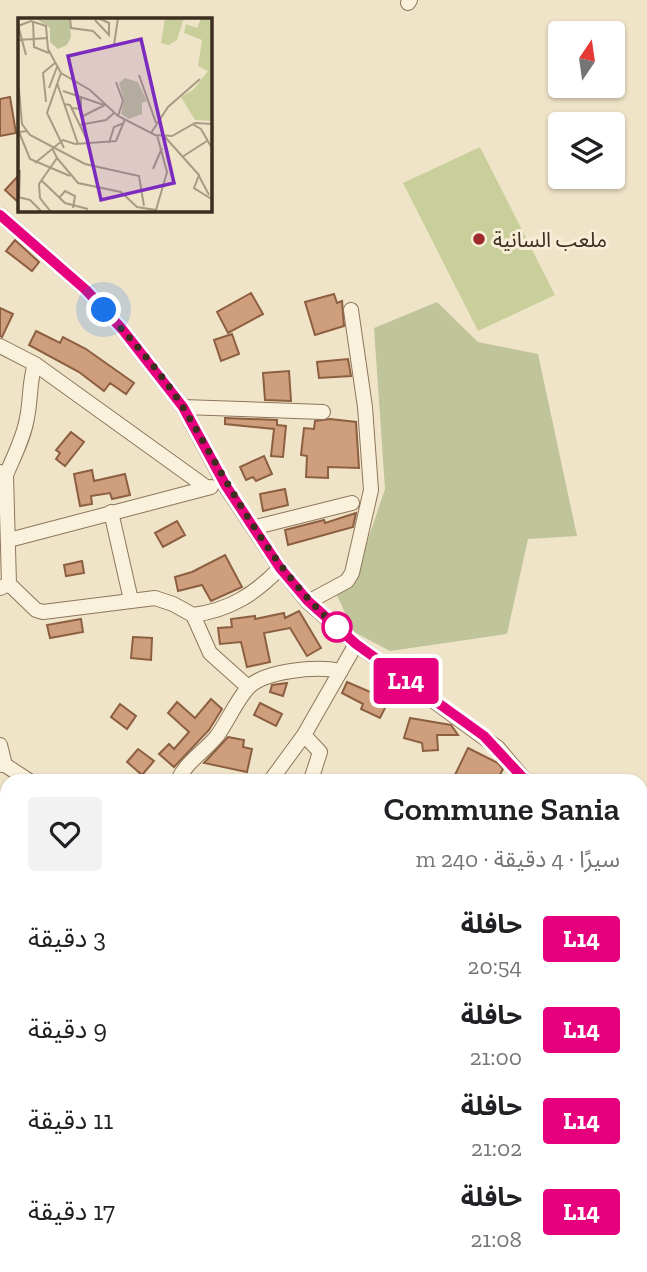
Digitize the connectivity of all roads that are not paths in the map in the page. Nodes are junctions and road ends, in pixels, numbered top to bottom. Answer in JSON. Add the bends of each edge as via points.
{"nodes":[{"id":1,"x":0,"y":215,"type":"edge"},
{"id":2,"x":351,"y":310,"type":"dead end"},
{"id":3,"x":0,"y":346,"type":"edge"},
{"id":4,"x":35,"y":364,"type":"junction"},
{"id":5,"x":183,"y":407,"type":"junction"},
{"id":6,"x":323,"y":412,"type":"dead end"},
{"id":7,"x":3,"y":473,"type":"edge"},
{"id":8,"x":226,"y":486,"type":"junction"},
{"id":9,"x":206,"y":487,"type":"junction"},
{"id":10,"x":352,"y":503,"type":"dead end"},
{"id":11,"x":111,"y":512,"type":"junction"},
{"id":12,"x":256,"y":527,"type":"junction"},
{"id":13,"x":9,"y":540,"type":"junction"},
{"id":14,"x":280,"y":568,"type":"junction"},
{"id":15,"x":5,"y":586,"type":"edge"},
{"id":16,"x":131,"y":600,"type":"junction"},
{"id":17,"x":308,"y":601,"type":"junction"},
{"id":18,"x":193,"y":615,"type":"junction"},
{"id":19,"x":356,"y":644,"type":"junction"},
{"id":20,"x":341,"y":671,"type":"junction"},
{"id":21,"x":248,"y":687,"type":"junction"},
{"id":22,"x":304,"y":735,"type":"junction"},
{"id":23,"x":0,"y":745,"type":"edge"},
{"id":24,"x":3,"y":765,"type":"edge"},
{"id":25,"x":181,"y":774,"type":"edge"},
{"id":26,"x":275,"y":774,"type":"edge"},
{"id":27,"x":313,"y":774,"type":"edge"},
{"id":28,"x":520,"y":774,"type":"edge"}],
"edges":[{"from":1,"to":5,"type":"street","via":[[86,290]]},
{"from":2,"to":17,"type":"street","via":[[371,490],[352,573],[347,581]]},
{"from":3,"to":4,"type":"street"},
{"from":4,"to":7,"type":"street","via":[[28,416]]},
{"from":4,"to":9,"type":"street"},
{"from":5,"to":6,"type":"street"},
{"from":5,"to":8,"type":"street"},
{"from":7,"to":13,"type":"street"},
{"from":8,"to":9,"type":"street"},
{"from":8,"to":12,"type":"street"},
{"from":9,"to":11,"type":"street"},
{"from":10,"to":12,"type":"street"},
{"from":11,"to":13,"type":"street"},
{"from":11,"to":16,"type":"street"},
{"from":12,"to":14,"type":"street"},
{"from":13,"to":15,"type":"street"},
{"from":14,"to":17,"type":"street"},
{"from":14,"to":18,"type":"street","via":[[240,601]]},
{"from":15,"to":16,"type":"street","via":[[43,612]]},
{"from":16,"to":18,"type":"street","via":[[155,598]]},
{"from":17,"to":19,"type":"street"},
{"from":18,"to":21,"type":"street","via":[[210,653]]},
{"from":19,"to":20,"type":"street"},
{"from":19,"to":28,"type":"street","via":[[470,725]]},
{"from":20,"to":21,"type":"street","via":[[312,668],[284,672]]},
{"from":20,"to":22,"type":"street"},
{"from":21,"to":25,"type":"street","via":[[217,737]]},
{"from":22,"to":26,"type":"street"},
{"from":22,"to":27,"type":"street","via":[[320,752]]},
{"from":23,"to":24,"type":"street"}]}
